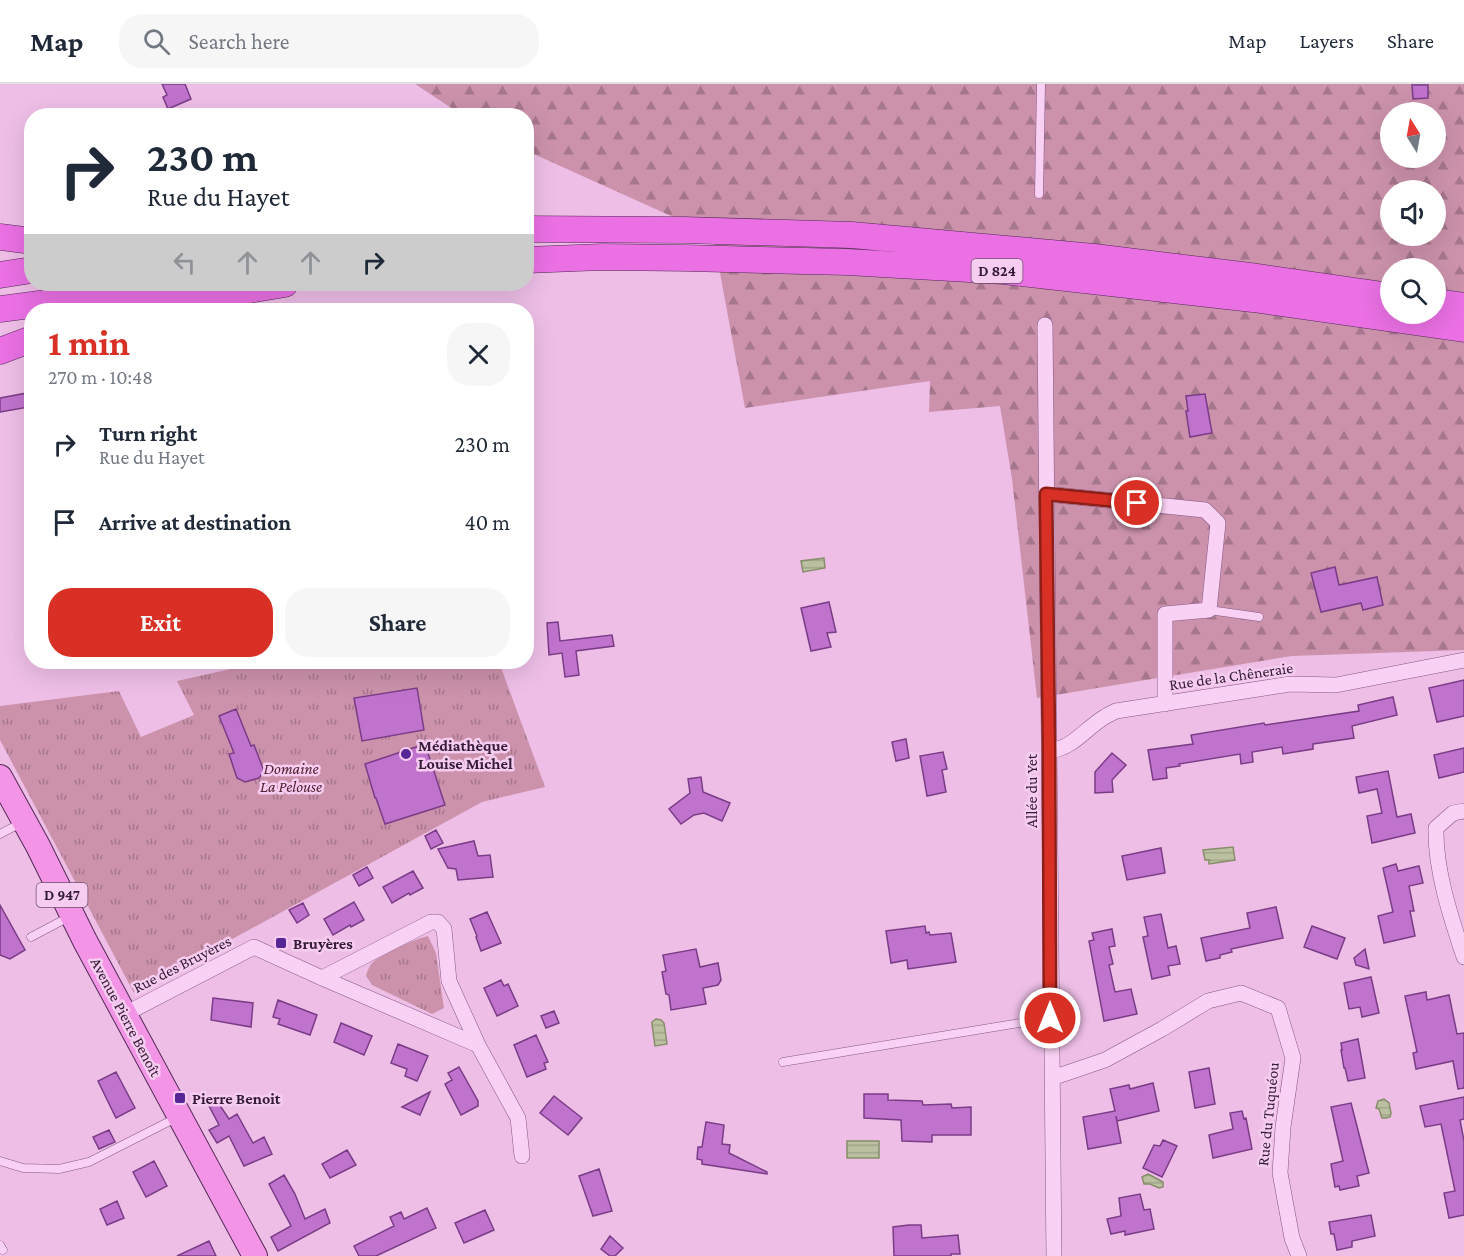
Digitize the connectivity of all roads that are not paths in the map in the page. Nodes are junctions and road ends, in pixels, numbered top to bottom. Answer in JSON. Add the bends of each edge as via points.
{"nodes":[{"id":1,"x":1041,"y":84,"type":"edge"},
{"id":2,"x":1039,"y":194,"type":"dead end"},
{"id":3,"x":534,"y":229,"type":"edge"},
{"id":4,"x":0,"y":237,"type":"edge"},
{"id":5,"x":24,"y":240,"type":"edge"},
{"id":6,"x":534,"y":260,"type":"edge"},
{"id":7,"x":24,"y":271,"type":"edge"},
{"id":8,"x":0,"y":275,"type":"edge"},
{"id":9,"x":137,"y":291,"type":"edge"},
{"id":10,"x":242,"y":291,"type":"edge"},
{"id":11,"x":1380,"y":295,"type":"edge"},
{"id":12,"x":46,"y":303,"type":"edge"},
{"id":13,"x":170,"y":303,"type":"edge"},
{"id":14,"x":1446,"y":303,"type":"edge"},
{"id":15,"x":24,"y":306,"type":"edge"},
{"id":16,"x":1464,"y":306,"type":"edge"},
{"id":17,"x":0,"y":309,"type":"edge"},
{"id":18,"x":1046,"y":325,"type":"dead end"},
{"id":19,"x":1464,"y":329,"type":"edge"},
{"id":20,"x":24,"y":342,"type":"edge"},
{"id":21,"x":0,"y":351,"type":"edge"},
{"id":22,"x":1046,"y":494,"type":"junction"},
{"id":23,"x":1209,"y":610,"type":"junction"},
{"id":24,"x":1259,"y":617,"type":"dead end"},
{"id":25,"x":1464,"y":660,"type":"edge"},
{"id":26,"x":1165,"y":704,"type":"junction"},
{"id":27,"x":1049,"y":751,"type":"junction"},
{"id":28,"x":0,"y":777,"type":"edge"},
{"id":29,"x":1464,"y":811,"type":"edge"},
{"id":30,"x":24,"y":821,"type":"junction"},
{"id":31,"x":0,"y":834,"type":"edge"},
{"id":32,"x":73,"y":916,"type":"junction"},
{"id":33,"x":31,"y":938,"type":"dead end"},
{"id":34,"x":1464,"y":957,"type":"edge"},
{"id":35,"x":322,"y":978,"type":"junction"},
{"id":36,"x":125,"y":1014,"type":"junction"},
{"id":37,"x":1050,"y":1018,"type":"junction"},
{"id":38,"x":478,"y":1045,"type":"junction"},
{"id":39,"x":783,"y":1062,"type":"dead end"},
{"id":40,"x":1052,"y":1078,"type":"junction"},
{"id":41,"x":180,"y":1116,"type":"junction"},
{"id":42,"x":522,"y":1156,"type":"dead end"},
{"id":43,"x":0,"y":1161,"type":"edge"},
{"id":44,"x":255,"y":1256,"type":"edge"},
{"id":45,"x":1054,"y":1256,"type":"edge"},
{"id":46,"x":1299,"y":1256,"type":"edge"}],
"edges":[{"from":1,"to":2,"type":"lane"},
{"from":3,"to":11,"type":"highway","number":"D 824","via":[[852,235],[1094,257]]},
{"from":4,"to":5,"type":"highway"},
{"from":6,"to":19,"type":"highway","number":"D 824","via":[[602,257],[847,262],[1004,272],[1253,299]]},
{"from":7,"to":8,"type":"highway"},
{"from":9,"to":12,"type":"highway"},
{"from":10,"to":13,"type":"highway"},
{"from":14,"to":16,"type":"highway"},
{"from":15,"to":17,"type":"highway"},
{"from":18,"to":22,"type":"street","name":"Allée du Yet"},
{"from":20,"to":21,"type":"highway"},
{"from":22,"to":23,"type":"street","via":[[1205,510],[1218,523]]},
{"from":22,"to":27,"type":"street","name":"Allée du Yet"},
{"from":23,"to":24,"type":"lane"},
{"from":23,"to":26,"type":"street","via":[[1165,614]]},
{"from":25,"to":26,"type":"street","name":"Rue de la Chêneraie","via":[[1336,684],[1290,684]]},
{"from":26,"to":27,"type":"street","name":"Rue de la Chêneraie","via":[[1116,711],[1060,750]]},
{"from":27,"to":37,"type":"street","name":"Allée du Yet"},
{"from":28,"to":30,"type":"main road","name":"Avenue Pierre Benoît","number":"D 947"},
{"from":29,"to":34,"type":"street","via":[[1453,813],[1436,828],[1450,916]]},
{"from":30,"to":31,"type":"lane"},
{"from":30,"to":32,"type":"main road","name":"Avenue Pierre Benoît","number":"D 947"},
{"from":32,"to":33,"type":"lane"},
{"from":32,"to":36,"type":"main road","name":"Avenue Pierre Benoît","number":"D 947"},
{"from":35,"to":36,"type":"street","name":"Rue des Bruyères","via":[[254,947]]},
{"from":35,"to":38,"type":"street","name":"Rue des Bruyères"},
{"from":35,"to":38,"type":"street","via":[[431,922],[438,922],[444,929],[449,981]]},
{"from":36,"to":41,"type":"main road","name":"Avenue Pierre Benoît","number":"D 947"},
{"from":37,"to":39,"type":"lane"},
{"from":37,"to":40,"type":"street","name":"Allée du Yet"},
{"from":38,"to":42,"type":"street","via":[[518,1118]]},
{"from":40,"to":45,"type":"street","name":"Allée du Yet"},
{"from":40,"to":46,"type":"street","name":"Rue du Tuquéou","via":[[1105,1060],[1208,1001],[1241,993],[1278,1008],[1293,1058],[1280,1173]]},
{"from":41,"to":43,"type":"lane","via":[[89,1162],[58,1169],[23,1168]]},
{"from":41,"to":44,"type":"main road","name":"Avenue Pierre Benoît","number":"D 947"}]}
